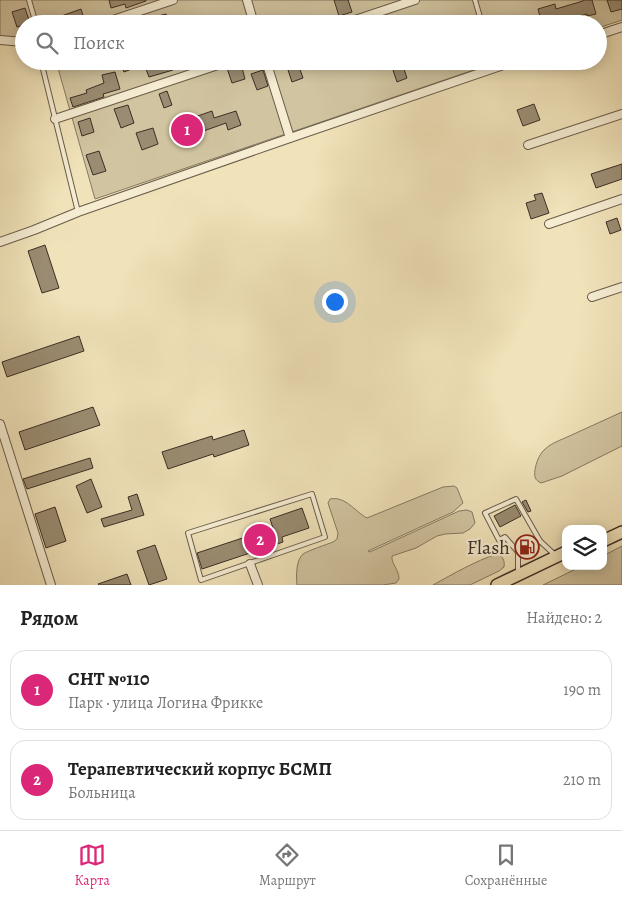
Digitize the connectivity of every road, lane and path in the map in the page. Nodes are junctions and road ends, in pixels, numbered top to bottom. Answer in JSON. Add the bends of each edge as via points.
{"nodes":[{"id":1,"x":29,"y":0,"type":"edge"},
{"id":2,"x":173,"y":0,"type":"edge"},
{"id":3,"x":247,"y":0,"type":"edge"},
{"id":4,"x":415,"y":0,"type":"edge"},
{"id":5,"x":475,"y":0,"type":"edge"},
{"id":6,"x":33,"y":15,"type":"edge"},
{"id":7,"x":129,"y":15,"type":"edge"},
{"id":8,"x":251,"y":15,"type":"edge"},
{"id":9,"x":370,"y":15,"type":"edge"},
{"id":10,"x":479,"y":15,"type":"edge"},
{"id":11,"x":622,"y":27,"type":"edge"},
{"id":12,"x":607,"y":32,"type":"edge"},
{"id":13,"x":0,"y":40,"type":"edge"},
{"id":14,"x":15,"y":41,"type":"edge"},
{"id":15,"x":43,"y":70,"type":"edge"},
{"id":16,"x":203,"y":70,"type":"edge"},
{"id":17,"x":269,"y":70,"type":"edge"},
{"id":18,"x":478,"y":70,"type":"edge"},
{"id":19,"x":622,"y":114,"type":"edge"},
{"id":20,"x":55,"y":119,"type":"junction"},
{"id":21,"x":290,"y":138,"type":"junction"},
{"id":22,"x":528,"y":145,"type":"dead end"},
{"id":23,"x":622,"y":200,"type":"edge"},
{"id":24,"x":78,"y":212,"type":"junction"},
{"id":25,"x":549,"y":224,"type":"dead end"},
{"id":26,"x":0,"y":242,"type":"edge"},
{"id":27,"x":622,"y":287,"type":"edge"},
{"id":28,"x":592,"y":297,"type":"dead end"},
{"id":29,"x":0,"y":424,"type":"edge"},
{"id":30,"x":622,"y":527,"type":"edge"},
{"id":31,"x":607,"y":533,"type":"edge"},
{"id":32,"x":607,"y":538,"type":"edge"},
{"id":33,"x":540,"y":541,"type":"junction"},
{"id":34,"x":518,"y":552,"type":"junction"},
{"id":35,"x":562,"y":555,"type":"edge"},
{"id":36,"x":562,"y":556,"type":"edge"},
{"id":37,"x":250,"y":564,"type":"junction"},
{"id":38,"x":515,"y":580,"type":"edge"},
{"id":39,"x":51,"y":585,"type":"edge"},
{"id":40,"x":258,"y":585,"type":"edge"},
{"id":41,"x":497,"y":585,"type":"edge"}],
"edges":[{"from":1,"to":6,"type":"lane"},
{"from":2,"to":7,"type":"street"},
{"from":3,"to":8,"type":"street"},
{"from":4,"to":9,"type":"street"},
{"from":5,"to":10,"type":"lane"},
{"from":11,"to":12,"type":"street"},
{"from":13,"to":14,"type":"street"},
{"from":15,"to":20,"type":"lane"},
{"from":16,"to":20,"type":"street"},
{"from":17,"to":21,"type":"street"},
{"from":18,"to":21,"type":"street"},
{"from":19,"to":22,"type":"street"},
{"from":20,"to":24,"type":"lane"},
{"from":21,"to":24,"type":"street"},
{"from":23,"to":25,"type":"street"},
{"from":24,"to":26,"type":"street"},
{"from":27,"to":28,"type":"street"},
{"from":29,"to":39,"type":"street"},
{"from":30,"to":31,"type":"main road"},
{"from":30,"to":32,"type":"main road"},
{"from":33,"to":34,"type":"lane"},
{"from":33,"to":34,"type":"lane","via":[[516,499],[485,513],[499,540],[505,537]]},
{"from":33,"to":35,"type":"lane"},
{"from":34,"to":38,"type":"lane"},
{"from":36,"to":38,"type":"main road"},
{"from":37,"to":37,"type":"lane","via":[[325,537],[312,494],[188,533],[201,580]]},
{"from":37,"to":40,"type":"street"},
{"from":38,"to":41,"type":"main road"}]}
